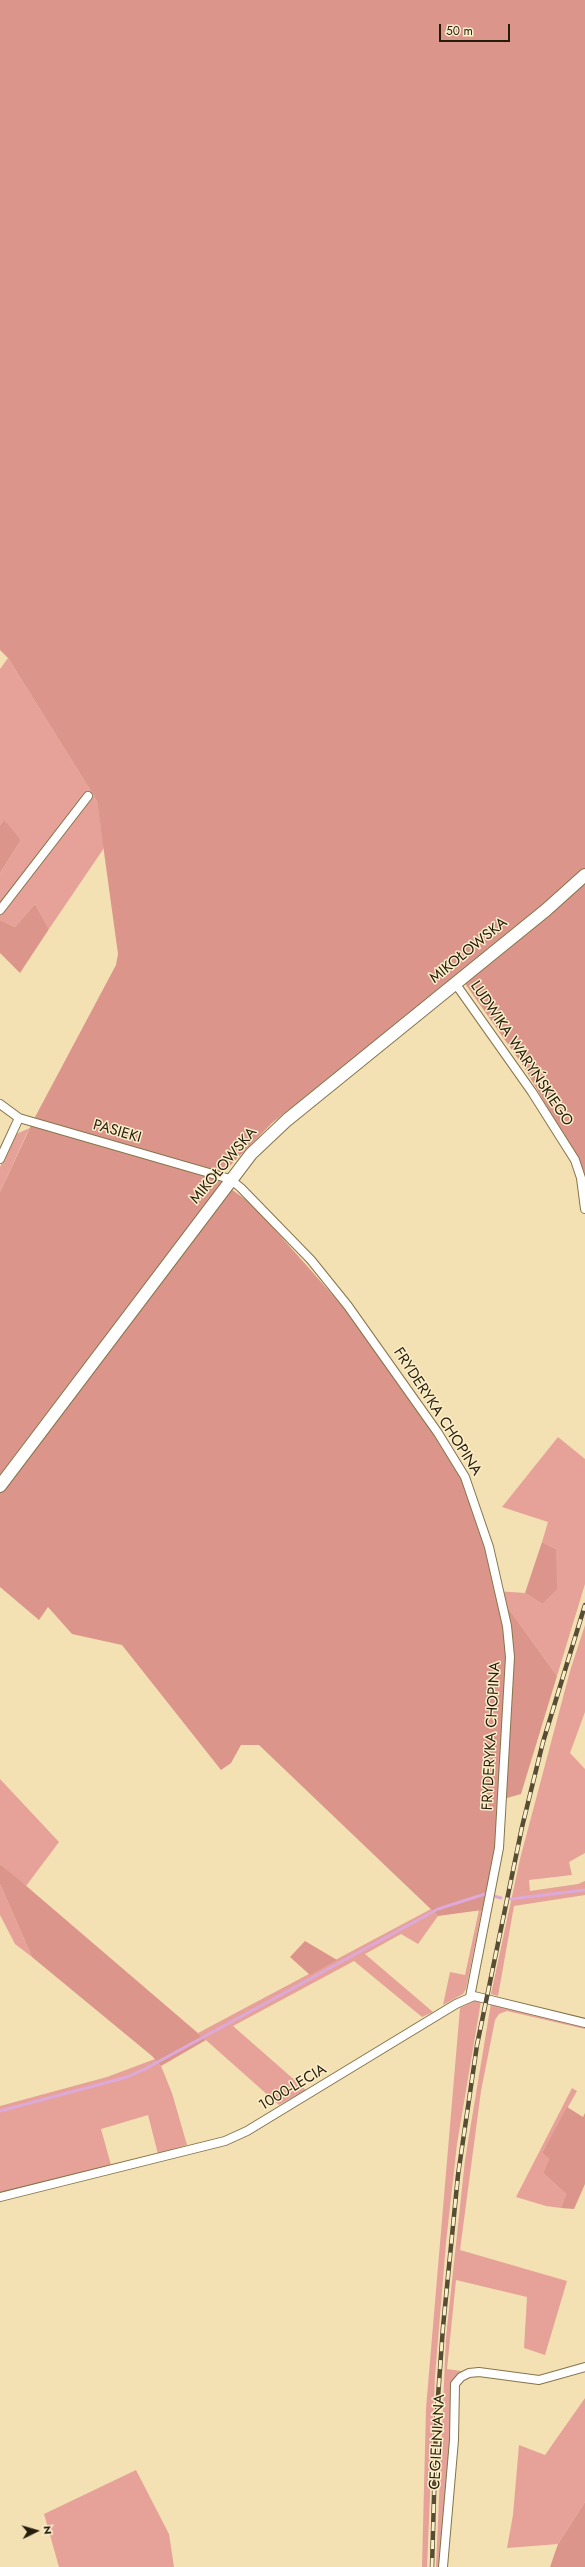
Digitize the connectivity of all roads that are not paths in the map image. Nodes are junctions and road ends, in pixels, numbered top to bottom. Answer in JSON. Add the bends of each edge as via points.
{"nodes":[{"id":1,"x":88,"y":796,"type":"dead end"},
{"id":2,"x":585,"y":874,"type":"edge"},
{"id":3,"x":0,"y":910,"type":"edge"},
{"id":4,"x":455,"y":983,"type":"junction"},
{"id":5,"x":0,"y":1104,"type":"edge"},
{"id":6,"x":19,"y":1118,"type":"junction"},
{"id":7,"x":0,"y":1159,"type":"edge"},
{"id":8,"x":230,"y":1179,"type":"junction"},
{"id":9,"x":585,"y":1209,"type":"edge"},
{"id":10,"x":0,"y":1486,"type":"edge"},
{"id":11,"x":470,"y":1997,"type":"junction"},
{"id":12,"x":585,"y":2023,"type":"edge"},
{"id":13,"x":0,"y":2196,"type":"edge"},
{"id":14,"x":585,"y":2367,"type":"edge"},
{"id":15,"x":443,"y":2567,"type":"edge"}],
"edges":[{"from":1,"to":3,"type":"street"},
{"from":2,"to":4,"type":"main road","name":"MIKOŁOWSKA"},
{"from":4,"to":8,"type":"main road","name":"MIKOŁOWSKA","via":[[287,1120],[251,1154]]},
{"from":4,"to":9,"type":"street","name":"LUDWIKA WARYŃSKIEGO","via":[[532,1092],[575,1160],[581,1178]]},
{"from":5,"to":6,"type":"street","name":"PASIEKI"},
{"from":6,"to":7,"type":"street"},
{"from":6,"to":8,"type":"street","name":"PASIEKI"},
{"from":8,"to":10,"type":"main road","name":"MIKOŁOWSKA"},
{"from":8,"to":11,"type":"street","name":"FRYDERYKA CHOPINA","via":[[250,1196],[311,1260],[382,1351],[465,1477],[484,1528],[507,1626],[510,1690],[499,1848]]},
{"from":11,"to":12,"type":"street","via":[[478,1996]]},
{"from":11,"to":13,"type":"street","name":"1000-LECIA","via":[[268,2119],[225,2141]]},
{"from":14,"to":15,"type":"street","name":"CEGIELNIANA","via":[[539,2380],[480,2372],[469,2373],[455,2384],[454,2440]]}]}
